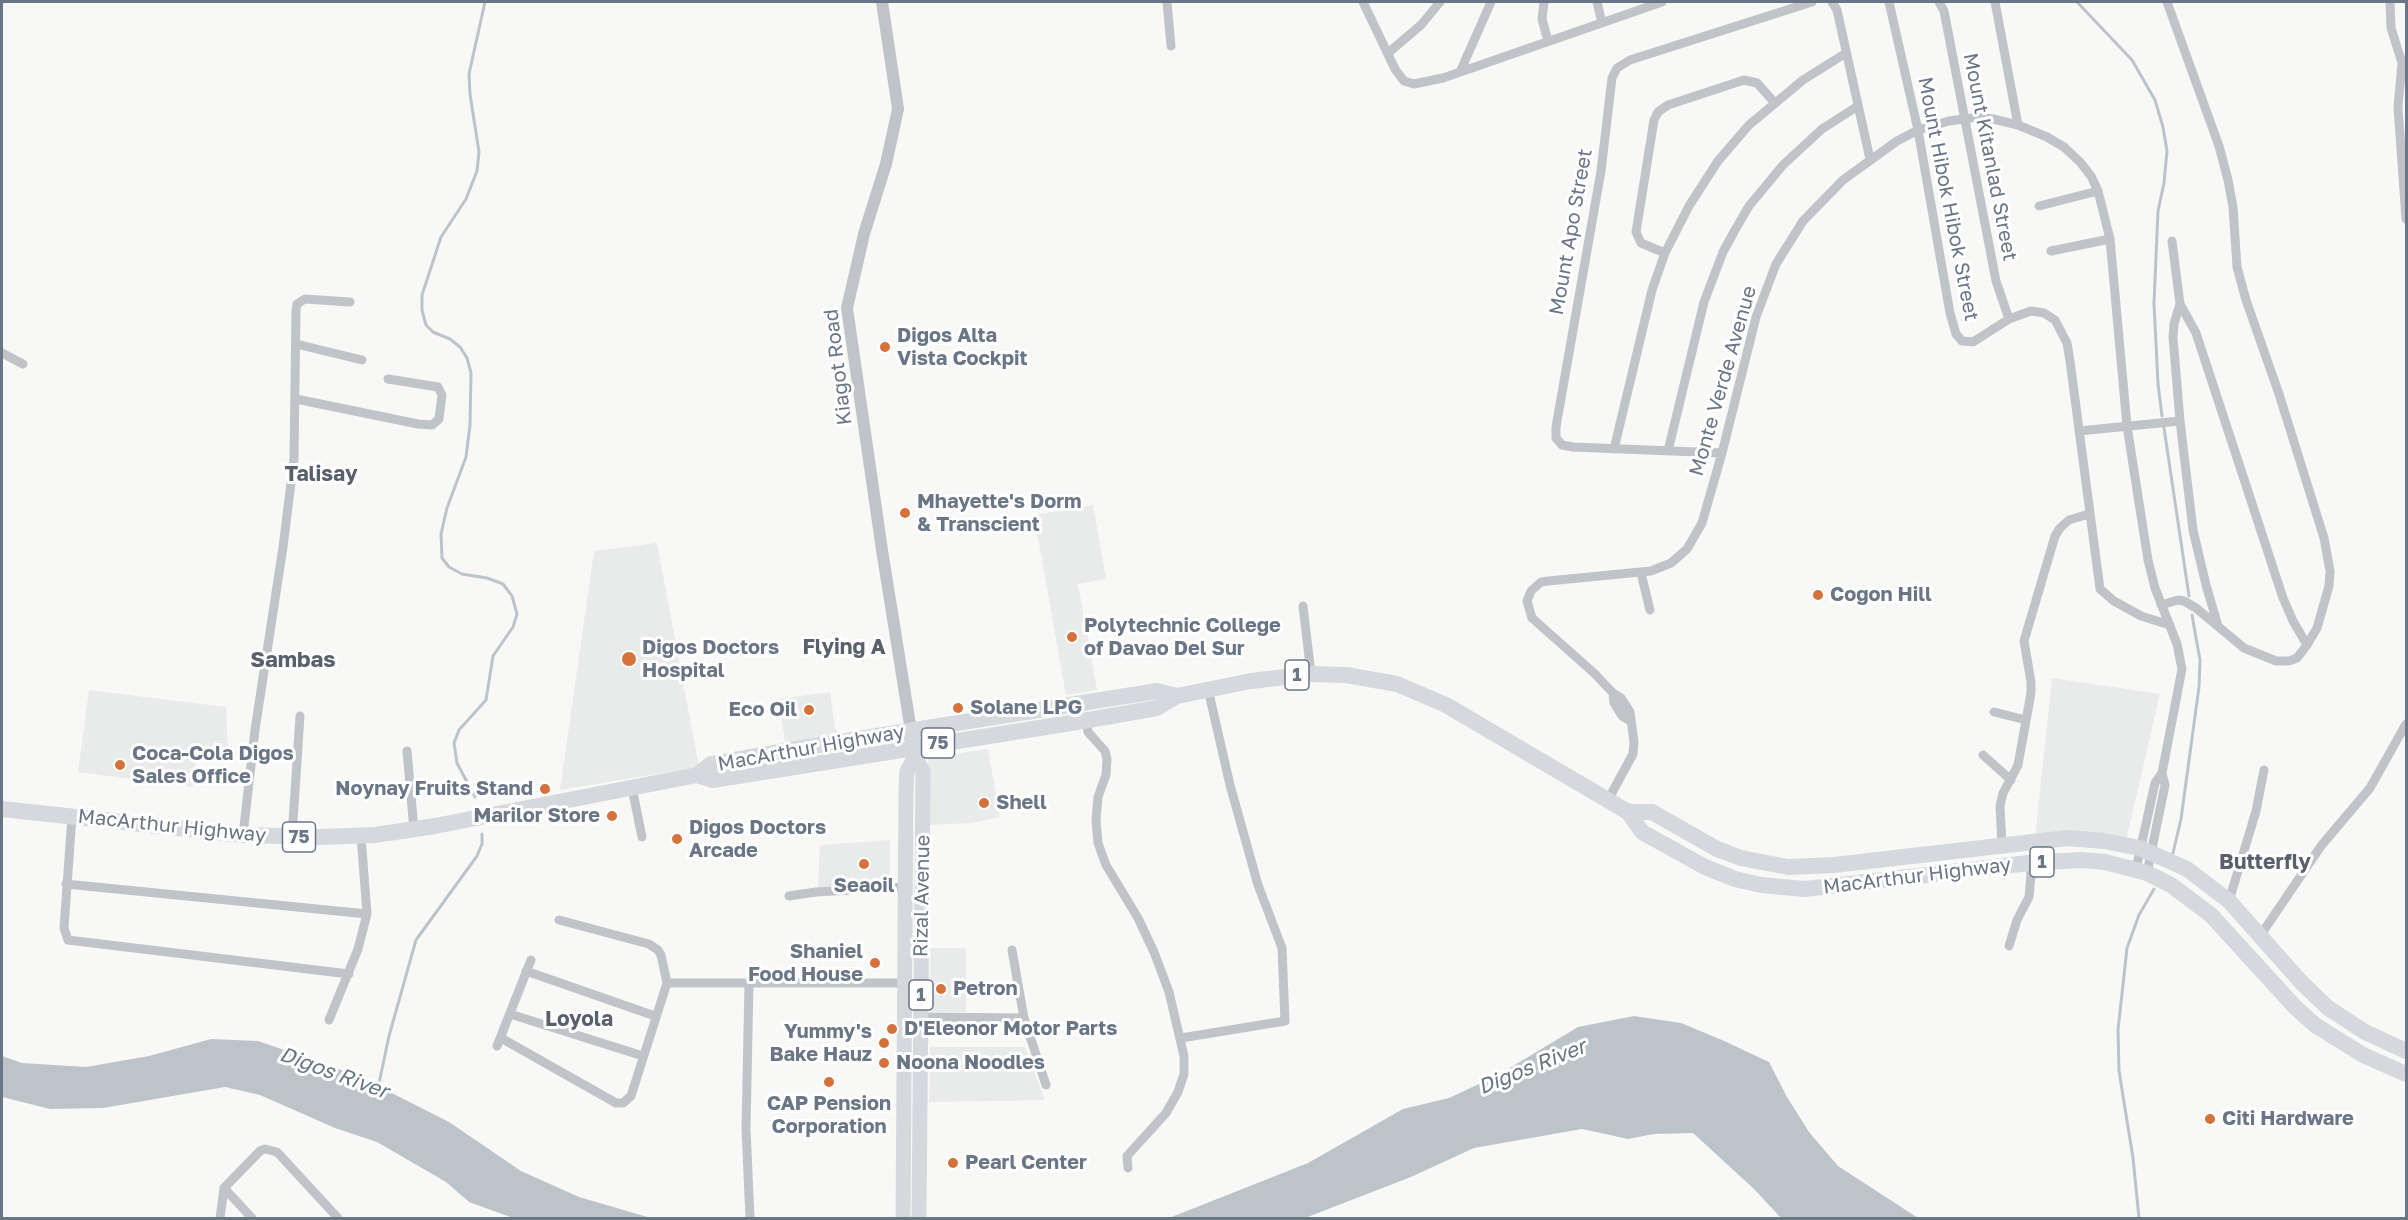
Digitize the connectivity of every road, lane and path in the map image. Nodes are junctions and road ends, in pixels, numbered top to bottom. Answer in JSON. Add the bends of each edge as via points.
{"nodes":[{"id":1,"x":882,"y":2,"type":"edge"},
{"id":2,"x":1167,"y":2,"type":"edge"},
{"id":3,"x":1363,"y":2,"type":"edge"},
{"id":4,"x":1440,"y":2,"type":"edge"},
{"id":5,"x":1491,"y":2,"type":"edge"},
{"id":6,"x":1544,"y":2,"type":"edge"},
{"id":7,"x":1597,"y":2,"type":"edge"},
{"id":8,"x":1662,"y":2,"type":"edge"},
{"id":9,"x":1812,"y":2,"type":"edge"},
{"id":10,"x":1832,"y":2,"type":"edge"},
{"id":11,"x":1892,"y":2,"type":"edge"},
{"id":12,"x":1939,"y":2,"type":"edge"},
{"id":13,"x":1995,"y":2,"type":"edge"},
{"id":14,"x":2167,"y":2,"type":"edge"},
{"id":15,"x":2390,"y":2,"type":"edge"},
{"id":16,"x":1602,"y":23,"type":"junction"},
{"id":17,"x":1548,"y":41,"type":"junction"},
{"id":18,"x":1171,"y":46,"type":"dead end"},
{"id":19,"x":1388,"y":53,"type":"junction"},
{"id":20,"x":1846,"y":53,"type":"junction"},
{"id":21,"x":1460,"y":72,"type":"junction"},
{"id":22,"x":1774,"y":102,"type":"junction"},
{"id":23,"x":1858,"y":106,"type":"junction"},
{"id":24,"x":1965,"y":118,"type":"junction"},
{"id":25,"x":2018,"y":125,"type":"junction"},
{"id":26,"x":1918,"y":130,"type":"junction"},
{"id":27,"x":1870,"y":159,"type":"junction"},
{"id":28,"x":2405,"y":187,"type":"edge"},
{"id":29,"x":2098,"y":191,"type":"junction"},
{"id":30,"x":2039,"y":206,"type":"dead end"},
{"id":31,"x":2406,"y":219,"type":"edge"},
{"id":32,"x":2110,"y":239,"type":"junction"},
{"id":33,"x":2172,"y":241,"type":"dead end"},
{"id":34,"x":2051,"y":251,"type":"dead end"},
{"id":35,"x":1665,"y":253,"type":"junction"},
{"id":36,"x":350,"y":302,"type":"dead end"},
{"id":37,"x":2180,"y":304,"type":"junction"},
{"id":38,"x":2009,"y":319,"type":"junction"},
{"id":39,"x":296,"y":344,"type":"junction"},
{"id":40,"x":2,"y":353,"type":"edge"},
{"id":41,"x":362,"y":360,"type":"dead end"},
{"id":42,"x":23,"y":364,"type":"dead end"},
{"id":43,"x":388,"y":379,"type":"dead end"},
{"id":44,"x":296,"y":399,"type":"junction"},
{"id":45,"x":2180,"y":421,"type":"junction"},
{"id":46,"x":2127,"y":426,"type":"junction"},
{"id":47,"x":2079,"y":431,"type":"junction"},
{"id":48,"x":1614,"y":448,"type":"junction"},
{"id":49,"x":1668,"y":451,"type":"junction"},
{"id":50,"x":1722,"y":453,"type":"junction"},
{"id":51,"x":2089,"y":514,"type":"junction"},
{"id":52,"x":1641,"y":573,"type":"junction"},
{"id":53,"x":2161,"y":604,"type":"junction"},
{"id":54,"x":1303,"y":606,"type":"dead end"},
{"id":55,"x":1650,"y":610,"type":"dead end"},
{"id":56,"x":2170,"y":626,"type":"junction"},
{"id":57,"x":2218,"y":626,"type":"junction"},
{"id":58,"x":2307,"y":645,"type":"junction"},
{"id":59,"x":1311,"y":674,"type":"junction"},
{"id":60,"x":1208,"y":689,"type":"junction"},
{"id":61,"x":1994,"y":712,"type":"dead end"},
{"id":62,"x":1085,"y":713,"type":"junction"},
{"id":63,"x":300,"y":716,"type":"dead end"},
{"id":64,"x":2026,"y":720,"type":"junction"},
{"id":65,"x":2406,"y":724,"type":"edge"},
{"id":66,"x":913,"y":745,"type":"junction"},
{"id":67,"x":407,"y":751,"type":"dead end"},
{"id":68,"x":1983,"y":755,"type":"dead end"},
{"id":69,"x":2264,"y":770,"type":"dead end"},
{"id":70,"x":2011,"y":780,"type":"junction"},
{"id":71,"x":632,"y":788,"type":"junction"},
{"id":72,"x":1608,"y":800,"type":"junction"},
{"id":73,"x":2,"y":809,"type":"edge"},
{"id":74,"x":1628,"y":812,"type":"junction"},
{"id":75,"x":72,"y":816,"type":"junction"},
{"id":76,"x":414,"y":830,"type":"junction"},
{"id":77,"x":243,"y":835,"type":"junction"},
{"id":78,"x":361,"y":836,"type":"junction"},
{"id":79,"x":292,"y":837,"type":"junction"},
{"id":80,"x":642,"y":837,"type":"dead end"},
{"id":81,"x":2002,"y":845,"type":"junction"},
{"id":82,"x":2146,"y":850,"type":"junction"},
{"id":83,"x":2029,"y":863,"type":"junction"},
{"id":84,"x":2142,"y":871,"type":"junction"},
{"id":85,"x":66,"y":884,"type":"junction"},
{"id":86,"x":905,"y":888,"type":"junction"},
{"id":87,"x":789,"y":896,"type":"dead end"},
{"id":88,"x":2229,"y":901,"type":"junction"},
{"id":89,"x":367,"y":914,"type":"junction"},
{"id":90,"x":559,"y":920,"type":"dead end"},
{"id":91,"x":2260,"y":936,"type":"junction"},
{"id":92,"x":2009,"y":946,"type":"dead end"},
{"id":93,"x":1012,"y":950,"type":"dead end"},
{"id":94,"x":531,"y":960,"type":"dead end"},
{"id":95,"x":526,"y":971,"type":"junction"},
{"id":96,"x":349,"y":974,"type":"junction"},
{"id":97,"x":667,"y":983,"type":"junction"},
{"id":98,"x":749,"y":983,"type":"junction"},
{"id":99,"x":904,"y":983,"type":"junction"},
{"id":100,"x":921,"y":984,"type":"junction"},
{"id":101,"x":510,"y":1014,"type":"junction"},
{"id":102,"x":655,"y":1016,"type":"junction"},
{"id":103,"x":921,"y":1017,"type":"junction"},
{"id":104,"x":1024,"y":1018,"type":"junction"},
{"id":105,"x":329,"y":1020,"type":"dead end"},
{"id":106,"x":1181,"y":1038,"type":"junction"},
{"id":107,"x":2406,"y":1052,"type":"edge"},
{"id":108,"x":643,"y":1056,"type":"junction"},
{"id":109,"x":2406,"y":1074,"type":"edge"},
{"id":110,"x":1046,"y":1085,"type":"dead end"},
{"id":111,"x":1128,"y":1168,"type":"dead end"},
{"id":112,"x":224,"y":1188,"type":"junction"},
{"id":113,"x":219,"y":1218,"type":"edge"},
{"id":114,"x":252,"y":1218,"type":"edge"},
{"id":115,"x":338,"y":1218,"type":"edge"},
{"id":116,"x":750,"y":1218,"type":"edge"},
{"id":117,"x":903,"y":1218,"type":"edge"},
{"id":118,"x":919,"y":1218,"type":"edge"}],
"edges":[{"from":1,"to":66,"type":"street","name":"Kiagot Road","via":[[898,109],[847,308]]},
{"from":2,"to":18,"type":"street"},
{"from":3,"to":19,"type":"street"},
{"from":4,"to":19,"type":"street","via":[[1421,25]]},
{"from":5,"to":21,"type":"street"},
{"from":6,"to":17,"type":"street","via":[[1542,19]]},
{"from":7,"to":16,"type":"street"},
{"from":8,"to":16,"type":"street"},
{"from":9,"to":48,"type":"street","name":"Mount Apo Street","via":[[1630,60],[1614,73],[1601,171],[1555,433],[1558,442],[1566,447]]},
{"from":10,"to":20,"type":"street"},
{"from":11,"to":26,"type":"street","name":"Mount Hibok Hibok Street"},
{"from":12,"to":24,"type":"street","name":"Mount Kitanlad Street"},
{"from":13,"to":25,"type":"street"},
{"from":14,"to":58,"type":"street","via":[[2219,146],[2228,180],[2237,267],[2328,555],[2329,586],[2317,628]]},
{"from":15,"to":28,"type":"street","via":[[2391,28],[2402,63],[2398,107]]},
{"from":16,"to":17,"type":"street"},
{"from":17,"to":21,"type":"street"},
{"from":19,"to":21,"type":"street","via":[[1400,77],[1410,84]]},
{"from":20,"to":22,"type":"street"},
{"from":20,"to":23,"type":"street"},
{"from":22,"to":35,"type":"street","via":[[1734,140],[1702,183]]},
{"from":22,"to":35,"type":"street","via":[[1757,83],[1744,80],[1668,105],[1658,112],[1636,232],[1641,243]]},
{"from":23,"to":27,"type":"street"},
{"from":23,"to":49,"type":"street","via":[[1822,129],[1783,165],[1735,230],[1706,295]]},
{"from":24,"to":25,"type":"street","name":"Monte Verde Avenue"},
{"from":24,"to":26,"type":"street","name":"Monte Verde Avenue"},
{"from":24,"to":38,"type":"street","name":"Mount Kitanlad Street","via":[[1996,281]]},
{"from":25,"to":29,"type":"street","name":"Monte Verde Avenue","via":[[2064,147],[2091,176]]},
{"from":26,"to":27,"type":"street","name":"Monte Verde Avenue"},
{"from":26,"to":38,"type":"street","name":"Mount Hibok Hibok Street","via":[[1956,334],[1973,342]]},
{"from":27,"to":50,"type":"street","name":"Monte Verde Avenue","via":[[1810,213],[1776,264],[1753,327]]},
{"from":28,"to":31,"type":"street"},
{"from":29,"to":30,"type":"street"},
{"from":29,"to":32,"type":"street","name":"Monte Verde Avenue"},
{"from":32,"to":34,"type":"street"},
{"from":32,"to":46,"type":"street","name":"Monte Verde Avenue"},
{"from":33,"to":37,"type":"street"},
{"from":35,"to":48,"type":"street","via":[[1645,316]]},
{"from":36,"to":39,"type":"street","via":[[301,301],[296,310]]},
{"from":37,"to":45,"type":"street","via":[[2174,324]]},
{"from":37,"to":58,"type":"street","via":[[2196,333],[2283,598]]},
{"from":38,"to":47,"type":"street","name":"Mount Hibok Hibok Street","via":[[2031,311],[2055,320],[2062,330]]},
{"from":39,"to":41,"type":"street"},
{"from":39,"to":44,"type":"street"},
{"from":40,"to":42,"type":"street"},
{"from":43,"to":44,"type":"street","via":[[438,387],[442,395],[439,419],[432,425],[418,424]]},
{"from":44,"to":77,"type":"street","via":[[287,517]]},
{"from":45,"to":46,"type":"street"},
{"from":45,"to":57,"type":"street","via":[[2193,530]]},
{"from":46,"to":47,"type":"street"},
{"from":46,"to":53,"type":"street","name":"Monte Verde Avenue","via":[[2148,560]]},
{"from":47,"to":51,"type":"street","name":"Mount Hibok Hibok Street"},
{"from":48,"to":49,"type":"street","name":"Mount Apo Street"},
{"from":49,"to":50,"type":"street","name":"Mount Apo Street"},
{"from":50,"to":52,"type":"street","name":"Monte Verde Avenue","via":[[1693,541],[1671,562]]},
{"from":51,"to":56,"type":"street","name":"Mount Hibok Hibok Street","via":[[2100,589],[2114,602]]},
{"from":51,"to":64,"type":"street","via":[[2069,520],[2055,536],[2024,641],[2031,682]]},
{"from":52,"to":55,"type":"street"},
{"from":52,"to":72,"type":"street","name":"Monte Verde Avenue","via":[[1548,581],[1535,586],[1528,596],[1529,613],[1536,624],[1622,698],[1630,711],[1633,754]]},
{"from":53,"to":56,"type":"street","name":"Monte Verde Avenue"},
{"from":53,"to":57,"type":"street","via":[[2184,601]]},
{"from":54,"to":59,"type":"street"},
{"from":56,"to":82,"type":"street","name":"Monte Verde Avenue","via":[[2182,669],[2162,773],[2165,785]]},
{"from":57,"to":58,"type":"street","via":[[2244,648],[2276,662],[2297,658]]},
{"from":59,"to":60,"type":"highway","name":"MacArthur Highway","number":"1"},
{"from":59,"to":72,"type":"highway","name":"MacArthur Highway","number":"1","via":[[1372,678],[1418,692]]},
{"from":60,"to":62,"type":"highway","name":"MacArthur Highway","number":"1","via":[[1177,696],[1157,692]]},
{"from":60,"to":106,"type":"street","via":[[1252,863],[1282,948],[1285,1022]]},
{"from":61,"to":64,"type":"street"},
{"from":62,"to":66,"type":"highway","name":"MacArthur Highway","number":"1"},
{"from":62,"to":106,"type":"street","via":[[1088,732],[1107,759],[1098,797],[1098,843],[1154,952]]},
{"from":63,"to":79,"type":"street"},
{"from":64,"to":70,"type":"street","via":[[2018,765]]},
{"from":65,"to":91,"type":"street","via":[[2370,788],[2321,846]]},
{"from":66,"to":71,"type":"highway","name":"MacArthur Highway","number":"75","via":[[713,780],[697,775]]},
{"from":66,"to":86,"type":"main road","name":"Rizal Avenue","number":"1","via":[[907,771]]},
{"from":66,"to":100,"type":"main road","name":"Rizal Avenue","number":"1","via":[[923,771]]},
{"from":67,"to":76,"type":"street"},
{"from":68,"to":70,"type":"street"},
{"from":69,"to":88,"type":"street"},
{"from":70,"to":81,"type":"street","via":[[2000,806]]},
{"from":71,"to":76,"type":"highway","name":"MacArthur Highway","number":"75"},
{"from":71,"to":80,"type":"street"},
{"from":72,"to":74,"type":"highway","name":"MacArthur Highway","number":"1"},
{"from":73,"to":75,"type":"highway","name":"MacArthur Highway","number":"75"},
{"from":74,"to":81,"type":"highway","name":"MacArthur Highway","number":"1","via":[[1652,812],[1717,849],[1788,867]]},
{"from":74,"to":83,"type":"highway","name":"MacArthur Highway","number":"1","via":[[1642,832],[1671,849],[1705,867],[1761,885],[1805,889]]},
{"from":75,"to":77,"type":"highway","name":"MacArthur Highway","number":"75"},
{"from":75,"to":85,"type":"street"},
{"from":76,"to":78,"type":"highway","name":"MacArthur Highway","number":"75"},
{"from":77,"to":79,"type":"highway","name":"MacArthur Highway","number":"75"},
{"from":78,"to":79,"type":"highway","name":"MacArthur Highway","number":"75"},
{"from":78,"to":89,"type":"street"},
{"from":81,"to":82,"type":"highway","name":"MacArthur Highway","number":"1","via":[[2080,838]]},
{"from":82,"to":84,"type":"street","name":"Monte Verde Avenue"},
{"from":82,"to":88,"type":"highway","name":"MacArthur Highway","number":"1","via":[[2187,869]]},
{"from":83,"to":84,"type":"highway","name":"MacArthur Highway","number":"1","via":[[2082,860]]},
{"from":83,"to":92,"type":"street","via":[[2029,897]]},
{"from":84,"to":109,"type":"highway","name":"MacArthur Highway","number":"1","via":[[2171,885],[2211,915],[2315,1025],[2363,1055]]},
{"from":85,"to":89,"type":"street"},
{"from":85,"to":96,"type":"street","via":[[64,928],[70,941]]},
{"from":86,"to":87,"type":"street"},
{"from":86,"to":99,"type":"main road","name":"Rizal Avenue","number":"1"},
{"from":88,"to":91,"type":"highway","name":"MacArthur Highway","number":"1"},
{"from":89,"to":96,"type":"street"},
{"from":90,"to":97,"type":"street","via":[[652,945],[661,955]]},
{"from":91,"to":107,"type":"highway","name":"MacArthur Highway","number":"1","via":[[2328,1008]]},
{"from":93,"to":104,"type":"street"},
{"from":94,"to":95,"type":"street"},
{"from":95,"to":101,"type":"street"},
{"from":95,"to":102,"type":"street"},
{"from":96,"to":105,"type":"street"},
{"from":97,"to":98,"type":"street"},
{"from":97,"to":102,"type":"street"},
{"from":98,"to":99,"type":"street"},
{"from":98,"to":116,"type":"street","via":[[746,1129]]},
{"from":99,"to":100,"type":"street"},
{"from":99,"to":117,"type":"main road","name":"Rizal Avenue","number":"1"},
{"from":100,"to":103,"type":"main road","name":"Rizal Avenue","number":"1"},
{"from":101,"to":108,"type":"street"},
{"from":101,"to":108,"type":"street","via":[[499,1042],[618,1104],[629,1098]]},
{"from":102,"to":108,"type":"street"},
{"from":103,"to":104,"type":"street"},
{"from":103,"to":118,"type":"main road","name":"Rizal Avenue","number":"1"},
{"from":104,"to":110,"type":"street"},
{"from":106,"to":111,"type":"street","via":[[1184,1074],[1178,1092],[1166,1113],[1127,1156]]},
{"from":112,"to":113,"type":"street"},
{"from":112,"to":114,"type":"street"},
{"from":112,"to":115,"type":"street","via":[[260,1151],[275,1151]]}]}
